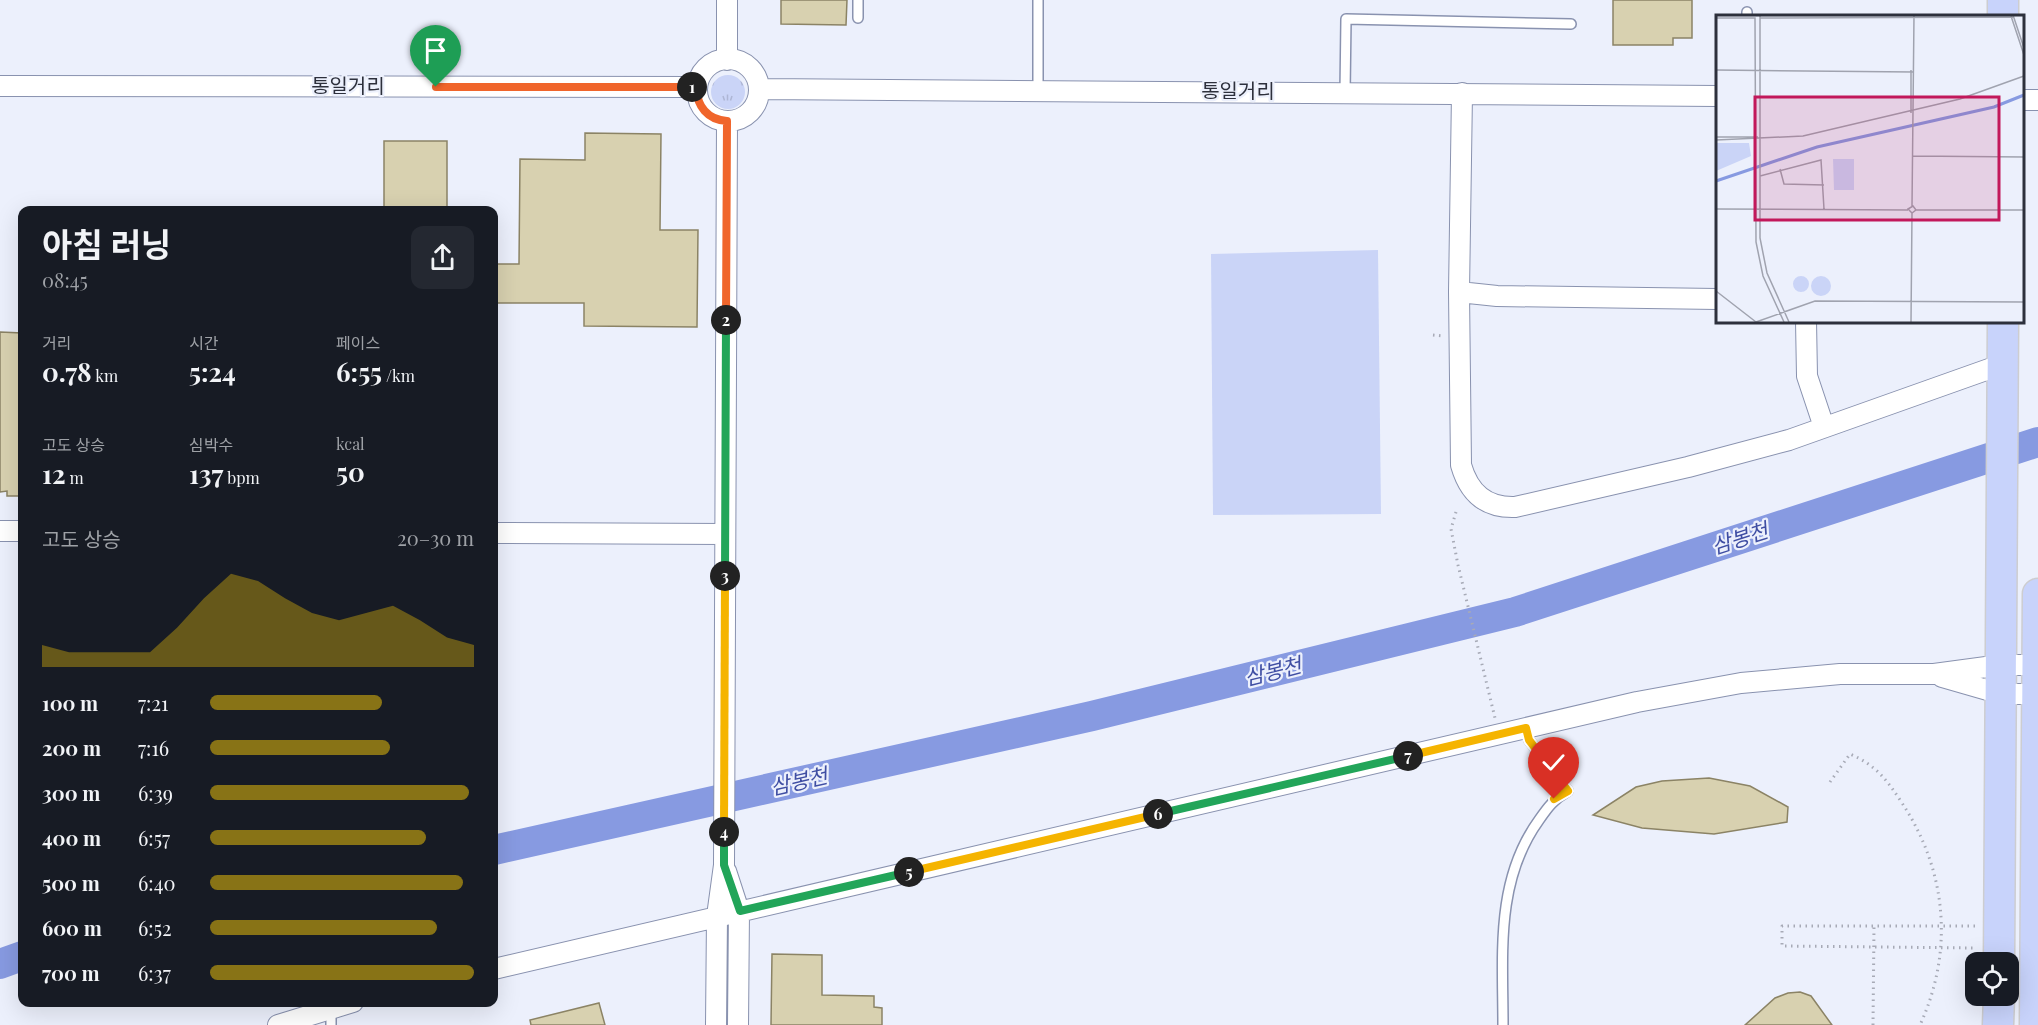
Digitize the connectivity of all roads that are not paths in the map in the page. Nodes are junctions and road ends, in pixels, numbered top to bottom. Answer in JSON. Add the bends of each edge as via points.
{"nodes":[{"id":1,"x":728,"y":0,"type":"edge"},
{"id":2,"x":858,"y":0,"type":"edge"},
{"id":3,"x":1038,"y":0,"type":"edge"},
{"id":4,"x":2002,"y":0,"type":"edge"},
{"id":5,"x":2003,"y":15,"type":"edge"},
{"id":6,"x":858,"y":18,"type":"dead end"},
{"id":7,"x":1571,"y":24,"type":"dead end"},
{"id":8,"x":727,"y":60,"type":"junction"},
{"id":9,"x":0,"y":86,"type":"edge"},
{"id":10,"x":697,"y":87,"type":"junction"},
{"id":11,"x":759,"y":89,"type":"junction"},
{"id":12,"x":1038,"y":90,"type":"junction"},
{"id":13,"x":1344,"y":92,"type":"junction"},
{"id":14,"x":1462,"y":93,"type":"junction"},
{"id":15,"x":1716,"y":96,"type":"edge"},
{"id":16,"x":727,"y":121,"type":"junction"},
{"id":17,"x":1460,"y":292,"type":"junction"},
{"id":18,"x":1716,"y":299,"type":"edge"},
{"id":19,"x":1806,"y":322,"type":"edge"},
{"id":20,"x":2003,"y":322,"type":"edge"},
{"id":21,"x":2003,"y":364,"type":"junction"},
{"id":22,"x":1824,"y":427,"type":"junction"},
{"id":23,"x":0,"y":531,"type":"edge"},
{"id":24,"x":18,"y":531,"type":"edge"},
{"id":25,"x":498,"y":533,"type":"edge"},
{"id":26,"x":725,"y":534,"type":"junction"},
{"id":27,"x":2038,"y":594,"type":"edge"},
{"id":28,"x":2038,"y":665,"type":"edge"},
{"id":29,"x":1934,"y":674,"type":"junction"},
{"id":30,"x":2001,"y":679,"type":"junction"},
{"id":31,"x":2038,"y":694,"type":"edge"},
{"id":32,"x":1526,"y":728,"type":"junction"},
{"id":33,"x":724,"y":865,"type":"junction"},
{"id":34,"x":740,"y":911,"type":"junction"},
{"id":35,"x":717,"y":916,"type":"junction"},
{"id":36,"x":1999,"y":946,"type":"edge"},
{"id":37,"x":498,"y":968,"type":"edge"},
{"id":38,"x":1999,"y":1006,"type":"edge"},
{"id":39,"x":345,"y":1007,"type":"edge"},
{"id":40,"x":331,"y":1016,"type":"edge"},
{"id":41,"x":278,"y":1025,"type":"edge"},
{"id":42,"x":716,"y":1025,"type":"edge"},
{"id":43,"x":738,"y":1025,"type":"edge"},
{"id":44,"x":1503,"y":1025,"type":"edge"},
{"id":45,"x":1998,"y":1025,"type":"edge"},
{"id":46,"x":2035,"y":1025,"type":"edge"}],
"edges":[{"from":1,"to":8,"type":"street"},
{"from":2,"to":6,"type":"lane"},
{"from":3,"to":12,"type":"lane"},
{"from":4,"to":5,"type":"main road"},
{"from":7,"to":13,"type":"lane","via":[[1346,19]]},
{"from":8,"to":10,"type":"street","via":[[707,68]]},
{"from":8,"to":11,"type":"street","via":[[749,68]]},
{"from":9,"to":10,"type":"street","name":"통일거리"},
{"from":10,"to":16,"type":"street","via":[[704,111]]},
{"from":11,"to":12,"type":"street","name":"통일거리"},
{"from":11,"to":16,"type":"street","via":[[750,112]]},
{"from":12,"to":13,"type":"street","name":"통일거리"},
{"from":13,"to":14,"type":"street","name":"통일거리"},
{"from":14,"to":15,"type":"street","name":"통일거리"},
{"from":14,"to":17,"type":"street"},
{"from":16,"to":26,"type":"street"},
{"from":17,"to":18,"type":"street"},
{"from":17,"to":22,"type":"street","via":[[1461,465],[1474,492],[1488,503],[1515,507],[1688,467]]},
{"from":19,"to":22,"type":"street","via":[[1807,376]]},
{"from":20,"to":21,"type":"main road"},
{"from":21,"to":22,"type":"street"},
{"from":21,"to":30,"type":"main road"},
{"from":23,"to":24,"type":"street"},
{"from":25,"to":26,"type":"street"},
{"from":26,"to":33,"type":"street"},
{"from":27,"to":28,"type":"main road"},
{"from":28,"to":30,"type":"street"},
{"from":28,"to":31,"type":"main road"},
{"from":29,"to":30,"type":"street"},
{"from":29,"to":30,"type":"street"},
{"from":29,"to":32,"type":"street","via":[[1840,674],[1741,683]]},
{"from":30,"to":31,"type":"street"},
{"from":30,"to":36,"type":"main road"},
{"from":31,"to":46,"type":"main road"},
{"from":32,"to":34,"type":"street"},
{"from":32,"to":44,"type":"lane","via":[[1529,740],[1568,791],[1554,799],[1543,814],[1526,838],[1514,866],[1504,907]]},
{"from":33,"to":34,"type":"street"},
{"from":33,"to":35,"type":"street"},
{"from":34,"to":35,"type":"street"},
{"from":34,"to":43,"type":"street"},
{"from":35,"to":37,"type":"street"},
{"from":35,"to":42,"type":"street"},
{"from":38,"to":45,"type":"main road"},
{"from":39,"to":40,"type":"street"},
{"from":40,"to":41,"type":"street"}]}
